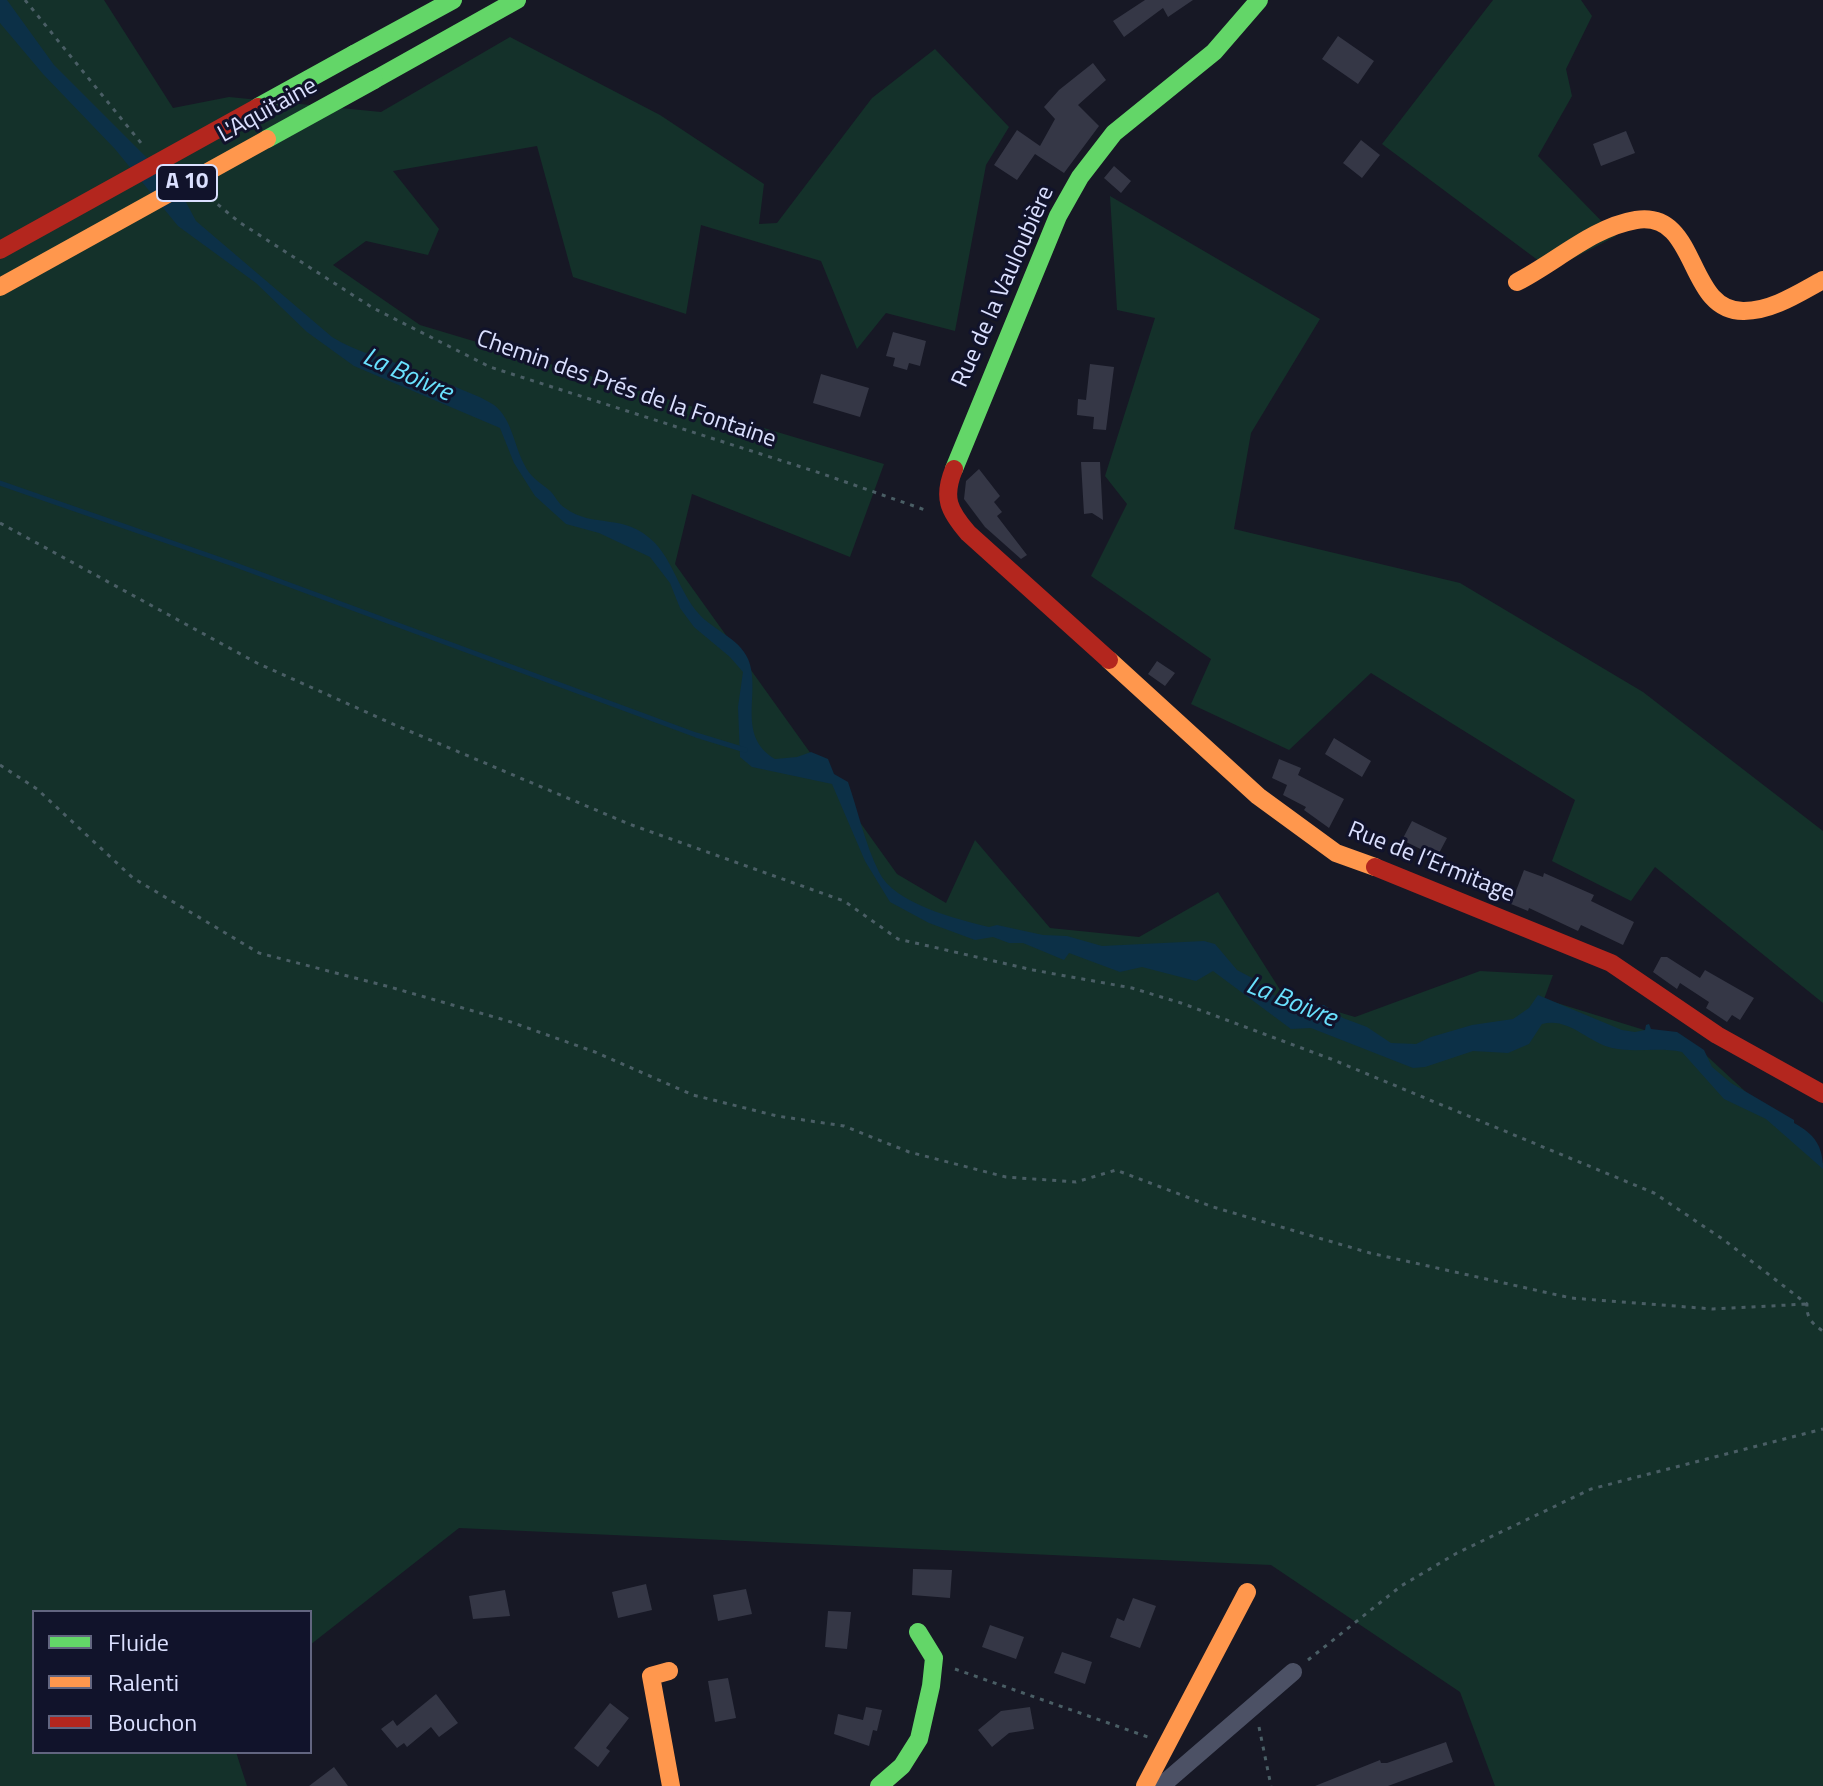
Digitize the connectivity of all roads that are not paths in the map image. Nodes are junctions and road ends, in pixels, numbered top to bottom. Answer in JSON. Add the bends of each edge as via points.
{"nodes":[{"id":1,"x":453,"y":0,"type":"edge"},
{"id":2,"x":517,"y":0,"type":"edge"},
{"id":3,"x":1259,"y":0,"type":"edge"},
{"id":4,"x":0,"y":250,"type":"edge"},
{"id":5,"x":1823,"y":280,"type":"edge"},
{"id":6,"x":1517,"y":282,"type":"dead end"},
{"id":7,"x":0,"y":287,"type":"edge"},
{"id":8,"x":956,"y":519,"type":"joint"},
{"id":9,"x":1823,"y":1094,"type":"edge"},
{"id":10,"x":1247,"y":1592,"type":"dead end"},
{"id":11,"x":918,"y":1632,"type":"dead end"},
{"id":12,"x":669,"y":1671,"type":"dead end"},
{"id":13,"x":1293,"y":1672,"type":"road end"},
{"id":14,"x":671,"y":1786,"type":"edge"},
{"id":15,"x":879,"y":1786,"type":"edge"},
{"id":16,"x":1145,"y":1786,"type":"edge"},
{"id":17,"x":1161,"y":1786,"type":"edge"}],
"edges":[{"from":1,"to":4,"type":"main road","name":"L'Aquitaine","number":"A 10","bridge":true},
{"from":2,"to":7,"type":"main road","name":"L'Aquitaine","number":"A 10","bridge":true},
{"from":3,"to":8,"type":"main road","name":"Rue de la Vauloubière","via":[[1214,52],[1114,133],[1080,177],[1058,216],[951,476],[947,502]]},
{"from":5,"to":6,"type":"main road","via":[[1763,308],[1732,310],[1707,289],[1677,232],[1665,223],[1638,219]]},
{"from":8,"to":9,"type":"main road","name":"Rue de l’Ermitage","via":[[1258,796],[1336,853],[1611,963],[1717,1035]]},
{"from":10,"to":16,"type":"main road"},
{"from":11,"to":15,"type":"main road","via":[[934,1658],[919,1739],[902,1766]]},
{"from":12,"to":14,"type":"main road","via":[[651,1676]]},
{"from":13,"to":17,"type":"street"}]}
